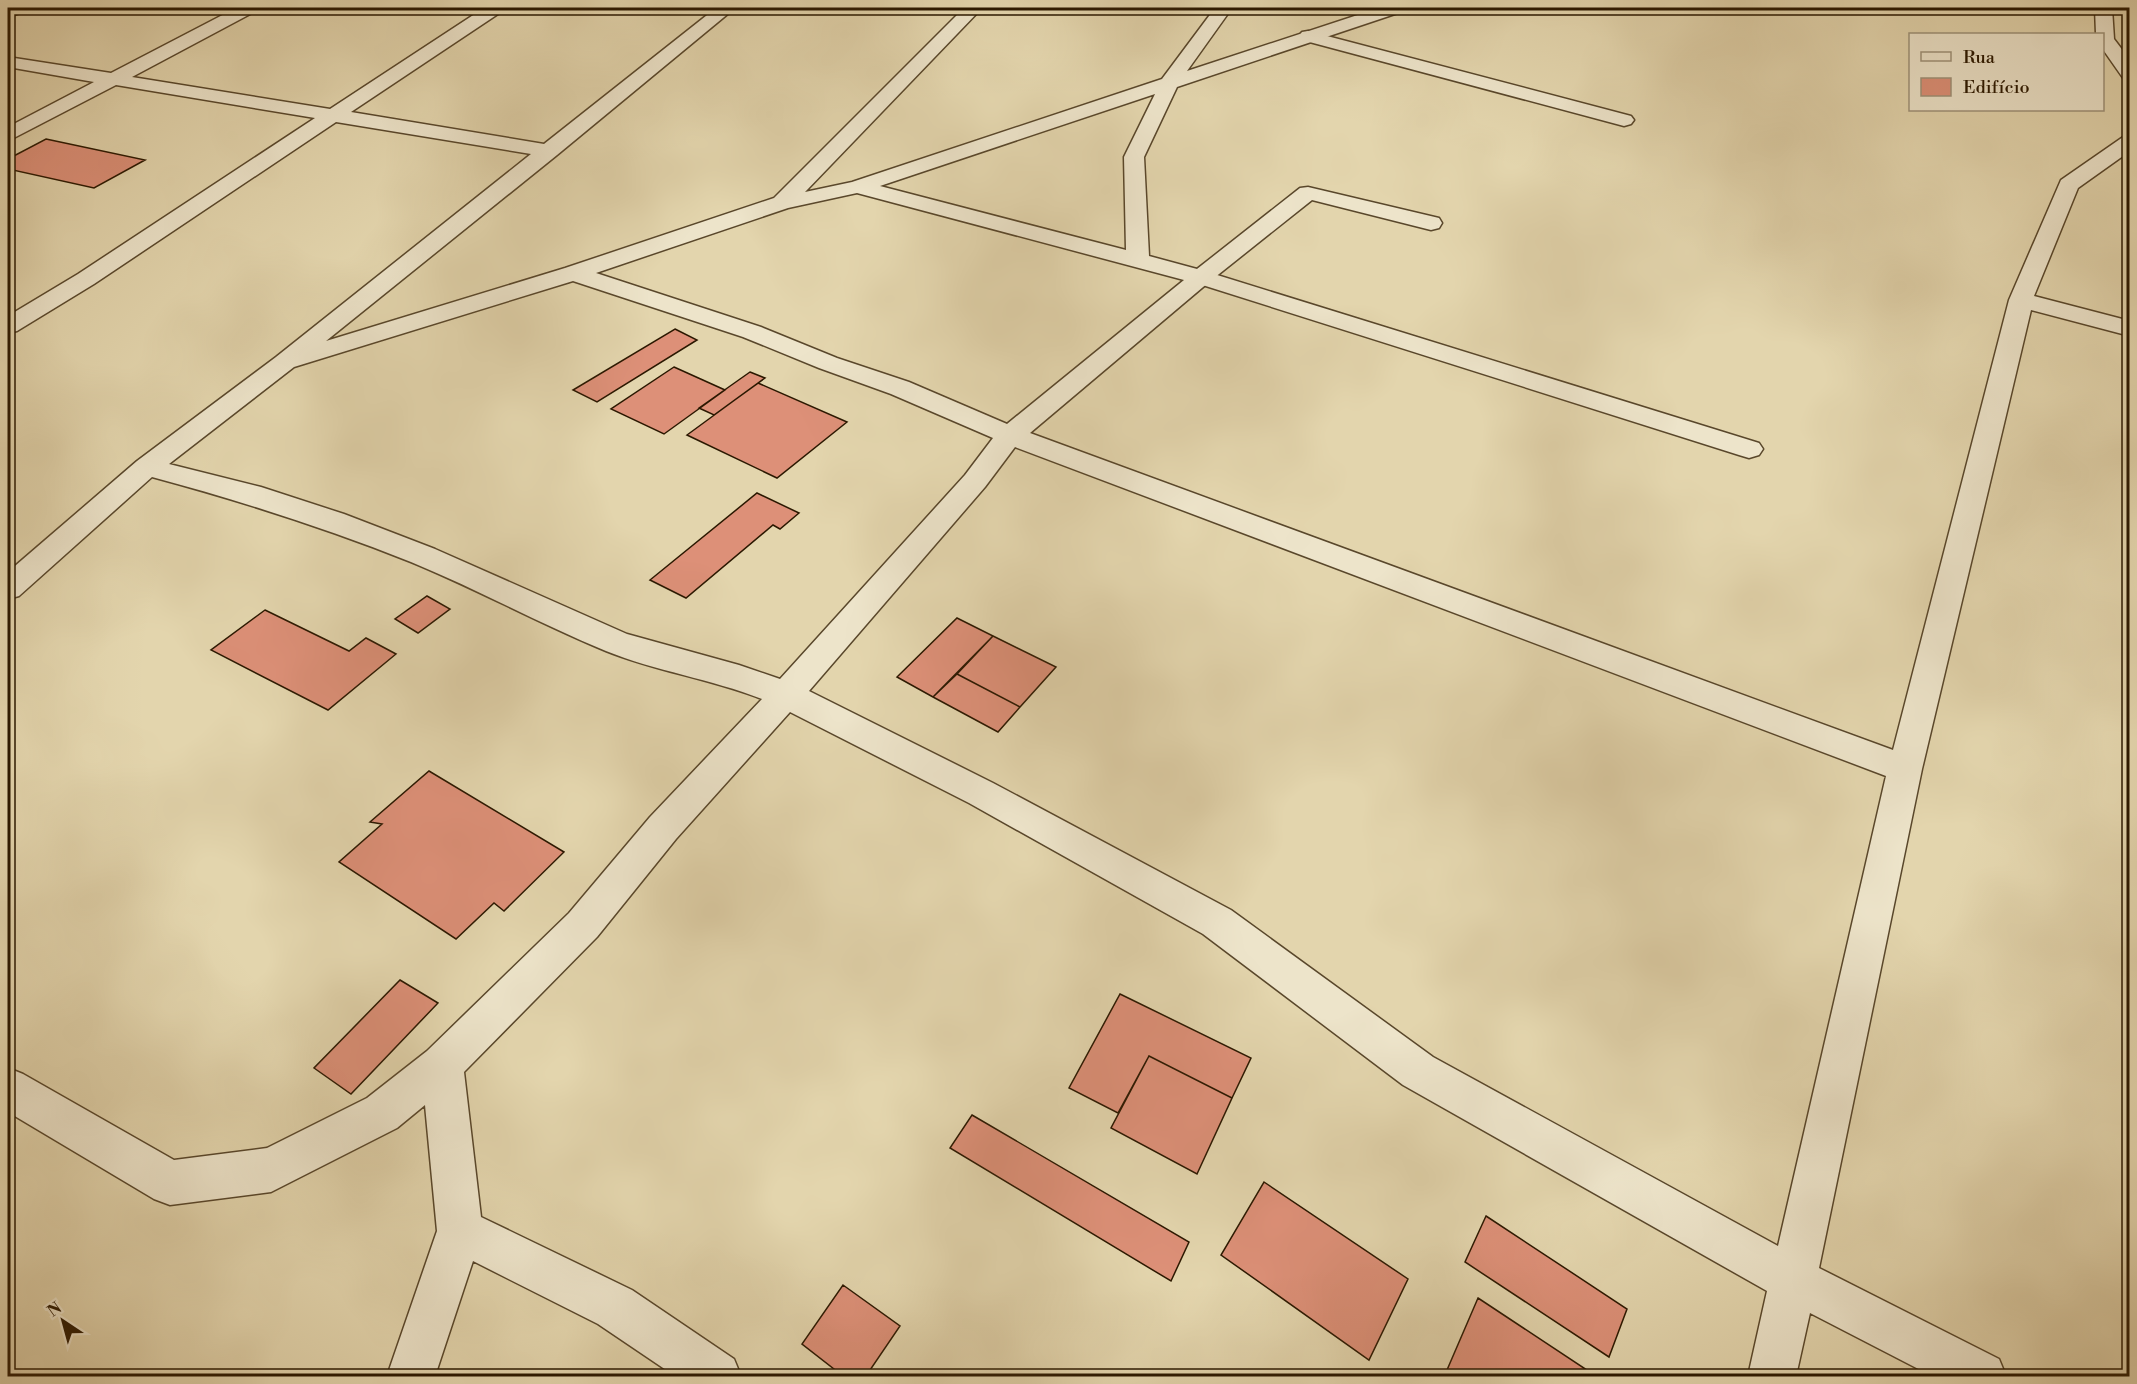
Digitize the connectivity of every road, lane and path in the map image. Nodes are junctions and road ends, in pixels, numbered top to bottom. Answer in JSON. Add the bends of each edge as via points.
{"nodes":[{"id":1,"x":17,"y":8,"type":"edge"},
{"id":2,"x":248,"y":8,"type":"edge"},
{"id":3,"x":495,"y":8,"type":"edge"},
{"id":4,"x":726,"y":8,"type":"edge"},
{"id":5,"x":973,"y":8,"type":"edge"},
{"id":6,"x":1223,"y":8,"type":"edge"},
{"id":7,"x":1395,"y":8,"type":"edge"},
{"id":8,"x":2103,"y":8,"type":"edge"},
{"id":9,"x":8,"y":12,"type":"edge"},
{"id":10,"x":1308,"y":36,"type":"junction"},
{"id":11,"x":8,"y":62,"type":"edge"},
{"id":12,"x":2130,"y":74,"type":"edge"},
{"id":13,"x":113,"y":79,"type":"junction"},
{"id":14,"x":1171,"y":80,"type":"junction"},
{"id":15,"x":333,"y":114,"type":"junction"},
{"id":16,"x":1624,"y":120,"type":"dead end"},
{"id":17,"x":8,"y":135,"type":"edge"},
{"id":18,"x":2130,"y":141,"type":"edge"},
{"id":19,"x":550,"y":151,"type":"junction"},
{"id":20,"x":857,"y":187,"type":"junction"},
{"id":21,"x":783,"y":203,"type":"junction"},
{"id":22,"x":1431,"y":223,"type":"dead end"},
{"id":23,"x":1138,"y":260,"type":"junction"},
{"id":24,"x":573,"y":273,"type":"junction"},
{"id":25,"x":1202,"y":277,"type":"junction"},
{"id":26,"x":2021,"y":300,"type":"junction"},
{"id":27,"x":8,"y":326,"type":"edge"},
{"id":28,"x":2130,"y":329,"type":"edge"},
{"id":29,"x":285,"y":362,"type":"junction"},
{"id":30,"x":1010,"y":435,"type":"junction"},
{"id":31,"x":1749,"y":449,"type":"dead end"},
{"id":32,"x":147,"y":467,"type":"junction"},
{"id":33,"x":8,"y":588,"type":"edge"},
{"id":34,"x":786,"y":695,"type":"junction"},
{"id":35,"x":1905,"y":769,"type":"junction"},
{"id":36,"x":442,"y":1065,"type":"junction"},
{"id":37,"x":8,"y":1089,"type":"edge"},
{"id":38,"x":460,"y":1231,"type":"junction"},
{"id":39,"x":1792,"y":1280,"type":"junction"},
{"id":40,"x":411,"y":1377,"type":"edge"},
{"id":41,"x":717,"y":1377,"type":"edge"},
{"id":42,"x":1772,"y":1377,"type":"edge"},
{"id":43,"x":1982,"y":1377,"type":"edge"}],
"edges":[{"from":1,"to":9,"type":"street"},
{"from":2,"to":13,"type":"street"},
{"from":3,"to":15,"type":"street"},
{"from":4,"to":19,"type":"street"},
{"from":5,"to":21,"type":"street"},
{"from":6,"to":14,"type":"street"},
{"from":7,"to":10,"type":"street"},
{"from":8,"to":12,"type":"street","via":[[2105,39]]},
{"from":10,"to":14,"type":"street"},
{"from":10,"to":16,"type":"street"},
{"from":11,"to":13,"type":"street"},
{"from":13,"to":15,"type":"street"},
{"from":13,"to":17,"type":"street"},
{"from":14,"to":20,"type":"street"},
{"from":14,"to":23,"type":"street","via":[[1134,158]]},
{"from":15,"to":19,"type":"street"},
{"from":15,"to":27,"type":"street","via":[[87,279]]},
{"from":18,"to":26,"type":"street","via":[[2069,185]]},
{"from":19,"to":29,"type":"street"},
{"from":20,"to":21,"type":"street"},
{"from":20,"to":23,"type":"street"},
{"from":21,"to":24,"type":"street"},
{"from":22,"to":25,"type":"street","via":[[1308,194]]},
{"from":23,"to":25,"type":"street"},
{"from":24,"to":29,"type":"street"},
{"from":24,"to":30,"type":"street","via":[[752,332]]},
{"from":25,"to":30,"type":"street"},
{"from":25,"to":31,"type":"street"},
{"from":26,"to":28,"type":"street"},
{"from":26,"to":35,"type":"street"},
{"from":29,"to":32,"type":"street"},
{"from":30,"to":34,"type":"street","via":[[926,539]]},
{"from":30,"to":35,"type":"street"},
{"from":32,"to":33,"type":"street"},
{"from":32,"to":34,"type":"street","via":[[252,494],[334,521],[424,556],[618,643],[739,677]]},
{"from":34,"to":36,"type":"street","via":[[663,828],[584,925]]},
{"from":34,"to":39,"type":"street","via":[[981,793],[1217,922],[1418,1071]]},
{"from":35,"to":39,"type":"street"},
{"from":36,"to":37,"type":"street","via":[[382,1113],[270,1170],[170,1184]]},
{"from":36,"to":38,"type":"street"},
{"from":38,"to":40,"type":"street"},
{"from":38,"to":41,"type":"street","via":[[615,1307]]},
{"from":39,"to":42,"type":"street"},
{"from":39,"to":43,"type":"street"}]}
